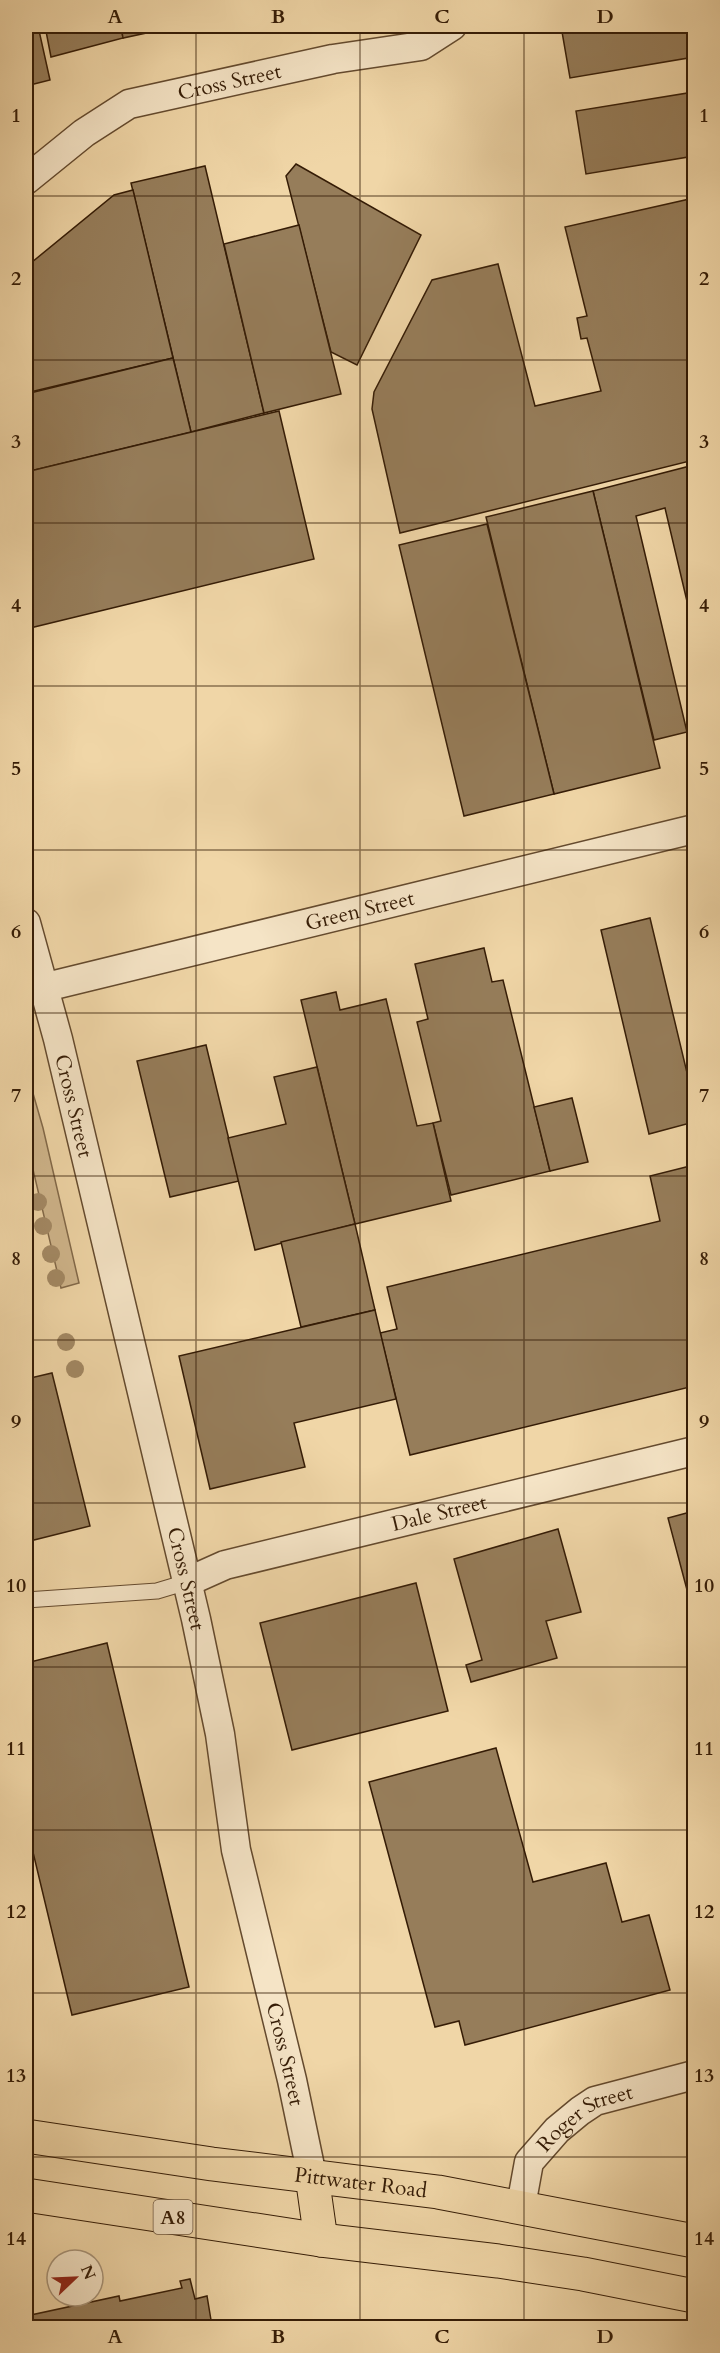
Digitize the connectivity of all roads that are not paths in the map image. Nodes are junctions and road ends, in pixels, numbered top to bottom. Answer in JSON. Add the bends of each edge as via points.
{"nodes":[{"id":1,"x":452,"y":26,"type":"edge"},
{"id":2,"x":26,"y":180,"type":"edge"},
{"id":3,"x":694,"y":829,"type":"edge"},
{"id":4,"x":26,"y":923,"type":"edge"},
{"id":5,"x":34,"y":990,"type":"edge"},
{"id":6,"x":694,"y":1451,"type":"edge"},
{"id":7,"x":187,"y":1582,"type":"junction"},
{"id":8,"x":26,"y":1600,"type":"edge"},
{"id":9,"x":694,"y":2075,"type":"edge"},
{"id":10,"x":26,"y":2136,"type":"edge"},
{"id":11,"x":312,"y":2176,"type":"junction"},
{"id":12,"x":26,"y":2195,"type":"edge"},
{"id":13,"x":521,"y":2206,"type":"junction"},
{"id":14,"x":321,"y":2240,"type":"junction"},
{"id":15,"x":694,"y":2241,"type":"edge"},
{"id":16,"x":694,"y":2296,"type":"edge"}],
"edges":[{"from":1,"to":2,"type":"street","name":"Cross Street","via":[[421,46],[333,59],[129,104],[84,133]]},
{"from":3,"to":5,"type":"street","name":"Green Street"},
{"from":4,"to":5,"type":"street","name":"Cross Street"},
{"from":5,"to":7,"type":"street","name":"Cross Street","via":[[58,1039]]},
{"from":6,"to":7,"type":"street","name":"Dale Street","via":[[225,1565]]},
{"from":7,"to":8,"type":"lane","via":[[157,1591]]},
{"from":7,"to":11,"type":"street","name":"Cross Street","via":[[220,1734],[236,1851]]},
{"from":9,"to":13,"type":"street","name":"Roger Street","via":[[603,2098],[580,2111],[529,2162]]},
{"from":10,"to":11,"type":"highway","name":"Pittwater Road"},
{"from":11,"to":13,"type":"highway","name":"Pittwater Road"},
{"from":11,"to":14,"type":"highway","name":"Cross Street"},
{"from":12,"to":14,"type":"highway","number":"A8"},
{"from":13,"to":15,"type":"highway","name":"Pittwater Road"},
{"from":14,"to":16,"type":"highway","number":"A8","via":[[498,2261]]}]}
